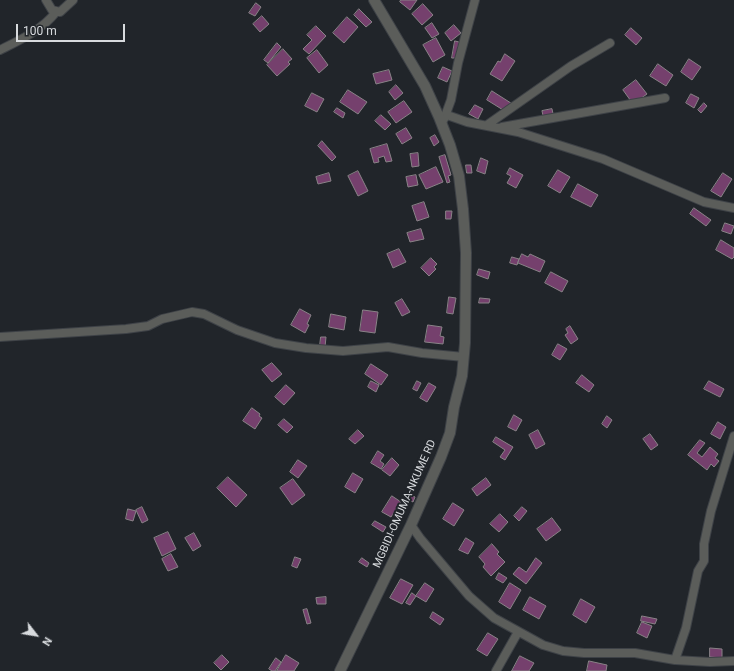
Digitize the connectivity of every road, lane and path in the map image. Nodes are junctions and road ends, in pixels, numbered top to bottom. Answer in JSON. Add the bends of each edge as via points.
{"nodes":[{"id":1,"x":46,"y":0,"type":"edge"},
{"id":2,"x":73,"y":0,"type":"edge"},
{"id":3,"x":374,"y":0,"type":"edge"},
{"id":4,"x":475,"y":0,"type":"edge"},
{"id":5,"x":56,"y":12,"type":"junction"},
{"id":6,"x":610,"y":43,"type":"dead end"},
{"id":7,"x":0,"y":50,"type":"edge"},
{"id":8,"x":665,"y":98,"type":"dead end"},
{"id":9,"x":444,"y":119,"type":"junction"},
{"id":10,"x":487,"y":125,"type":"junction"},
{"id":11,"x":498,"y":128,"type":"junction"},
{"id":12,"x":734,"y":208,"type":"edge"},
{"id":13,"x":0,"y":337,"type":"edge"},
{"id":14,"x":464,"y":357,"type":"junction"},
{"id":15,"x":734,"y":436,"type":"edge"},
{"id":16,"x":411,"y":525,"type":"junction"},
{"id":17,"x":518,"y":632,"type":"junction"},
{"id":18,"x":675,"y":660,"type":"junction"},
{"id":19,"x":734,"y":661,"type":"edge"},
{"id":20,"x":340,"y":671,"type":"edge"},
{"id":21,"x":496,"y":671,"type":"edge"}],
"edges":[{"from":1,"to":5,"type":"street"},
{"from":2,"to":5,"type":"street","via":[[60,12]]},
{"from":3,"to":9,"type":"street","name":"MGBIDI-OMUMA-NKUME RD"},
{"from":4,"to":9,"type":"street","via":[[458,63],[452,100]]},
{"from":5,"to":7,"type":"street","via":[[31,34]]},
{"from":6,"to":10,"type":"street","via":[[571,66]]},
{"from":8,"to":11,"type":"street"},
{"from":9,"to":10,"type":"street"},
{"from":9,"to":14,"type":"street","name":"MGBIDI-OMUMA-NKUME RD","via":[[459,176],[464,209],[467,296]]},
{"from":10,"to":11,"type":"street"},
{"from":11,"to":12,"type":"street","via":[[603,159],[704,202]]},
{"from":13,"to":14,"type":"street","via":[[126,329],[148,326],[162,319],[192,312],[204,314],[237,330],[275,343],[343,351],[388,347]]},
{"from":14,"to":16,"type":"street","name":"MGBIDI-OMUMA-NKUME RD","via":[[450,433]]},
{"from":15,"to":18,"type":"street","via":[[711,512],[704,544],[704,561],[698,571],[686,628]]},
{"from":16,"to":17,"type":"street","via":[[469,596],[494,618]]},
{"from":16,"to":20,"type":"street","name":"MGBIDI-OMUMA-NKUME RD"},
{"from":17,"to":18,"type":"street","via":[[543,645],[563,651],[635,653]]},
{"from":17,"to":21,"type":"street"},
{"from":18,"to":19,"type":"street"}]}
